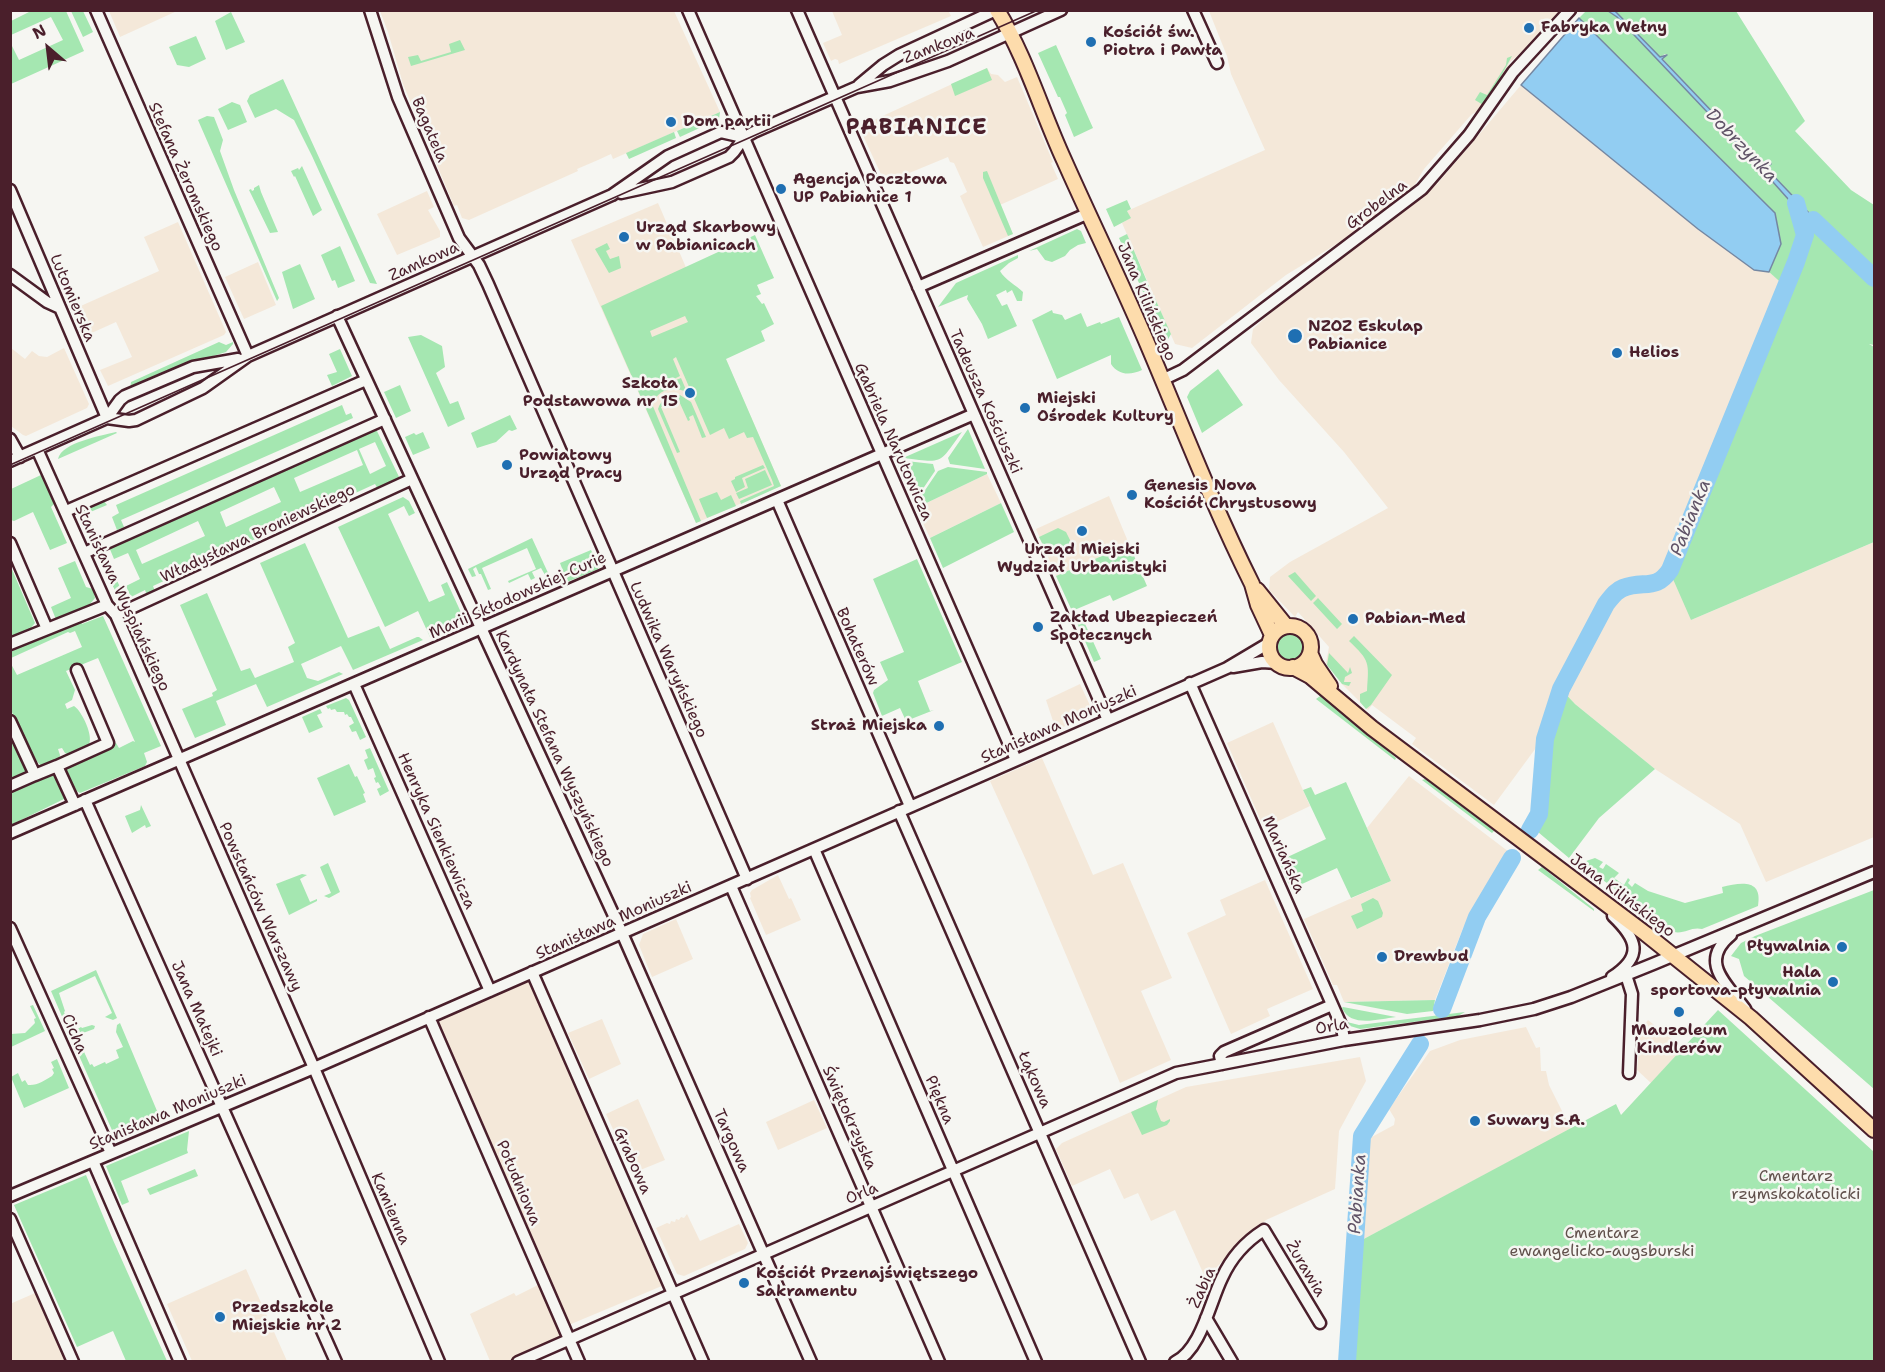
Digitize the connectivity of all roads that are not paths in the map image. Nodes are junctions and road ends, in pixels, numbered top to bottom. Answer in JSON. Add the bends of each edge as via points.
{"nodes":[{"id":1,"x":96,"y":10,"type":"edge"},
{"id":2,"x":370,"y":10,"type":"edge"},
{"id":3,"x":688,"y":10,"type":"edge"},
{"id":4,"x":797,"y":10,"type":"edge"},
{"id":5,"x":996,"y":10,"type":"edge"},
{"id":6,"x":1061,"y":10,"type":"edge"},
{"id":7,"x":1193,"y":10,"type":"edge"},
{"id":8,"x":1570,"y":10,"type":"edge"},
{"id":9,"x":1011,"y":33,"type":"junction"},
{"id":10,"x":1217,"y":63,"type":"dead end"},
{"id":11,"x":857,"y":87,"type":"junction"},
{"id":12,"x":835,"y":97,"type":"junction"},
{"id":13,"x":743,"y":137,"type":"junction"},
{"id":14,"x":10,"y":190,"type":"edge"},
{"id":15,"x":612,"y":195,"type":"junction"},
{"id":16,"x":1089,"y":213,"type":"junction"},
{"id":17,"x":473,"y":256,"type":"junction"},
{"id":18,"x":10,"y":275,"type":"edge"},
{"id":19,"x":918,"y":287,"type":"junction"},
{"id":20,"x":60,"y":308,"type":"junction"},
{"id":21,"x":337,"y":316,"type":"junction"},
{"id":22,"x":248,"y":356,"type":"junction"},
{"id":23,"x":366,"y":380,"type":"junction"},
{"id":24,"x":1162,"y":380,"type":"junction"},
{"id":25,"x":974,"y":414,"type":"junction"},
{"id":26,"x":107,"y":418,"type":"junction"},
{"id":27,"x":385,"y":420,"type":"junction"},
{"id":28,"x":10,"y":439,"type":"edge"},
{"id":29,"x":37,"y":449,"type":"junction"},
{"id":30,"x":882,"y":454,"type":"junction"},
{"id":31,"x":15,"y":459,"type":"edge"},
{"id":32,"x":412,"y":479,"type":"junction"},
{"id":33,"x":777,"y":500,"type":"junction"},
{"id":34,"x":66,"y":511,"type":"junction"},
{"id":35,"x":10,"y":543,"type":"edge"},
{"id":36,"x":84,"y":553,"type":"junction"},
{"id":37,"x":613,"y":571,"type":"junction"},
{"id":38,"x":1252,"y":584,"type":"junction"},
{"id":39,"x":107,"y":604,"type":"junction"},
{"id":40,"x":116,"y":615,"type":"junction"},
{"id":41,"x":1286,"y":626,"type":"junction"},
{"id":42,"x":47,"y":629,"type":"junction"},
{"id":43,"x":482,"y":629,"type":"junction"},
{"id":44,"x":1271,"y":639,"type":"junction"},
{"id":45,"x":10,"y":644,"type":"edge"},
{"id":46,"x":1310,"y":652,"type":"junction"},
{"id":47,"x":1277,"y":663,"type":"junction"},
{"id":48,"x":1293,"y":667,"type":"junction"},
{"id":49,"x":1227,"y":668,"type":"junction"},
{"id":50,"x":77,"y":670,"type":"dead end"},
{"id":51,"x":1190,"y":683,"type":"junction"},
{"id":52,"x":354,"y":684,"type":"junction"},
{"id":53,"x":1340,"y":700,"type":"junction"},
{"id":54,"x":1108,"y":720,"type":"junction"},
{"id":55,"x":10,"y":721,"type":"edge"},
{"id":56,"x":179,"y":759,"type":"junction"},
{"id":57,"x":1016,"y":760,"type":"junction"},
{"id":58,"x":57,"y":766,"type":"junction"},
{"id":59,"x":35,"y":775,"type":"junction"},
{"id":60,"x":10,"y":786,"type":"edge"},
{"id":61,"x":80,"y":803,"type":"junction"},
{"id":62,"x":910,"y":806,"type":"junction"},
{"id":63,"x":899,"y":811,"type":"junction"},
{"id":64,"x":10,"y":833,"type":"edge"},
{"id":65,"x":814,"y":849,"type":"junction"},
{"id":66,"x":1875,"y":872,"type":"edge"},
{"id":67,"x":747,"y":879,"type":"junction"},
{"id":68,"x":1577,"y":883,"type":"junction"},
{"id":69,"x":731,"y":886,"type":"junction"},
{"id":70,"x":1749,"y":923,"type":"junction"},
{"id":71,"x":10,"y":928,"type":"edge"},
{"id":72,"x":622,"y":933,"type":"junction"},
{"id":73,"x":1673,"y":956,"type":"junction"},
{"id":74,"x":532,"y":972,"type":"junction"},
{"id":75,"x":1626,"y":975,"type":"junction"},
{"id":76,"x":1591,"y":989,"type":"junction"},
{"id":77,"x":490,"y":991,"type":"junction"},
{"id":78,"x":1332,"y":1005,"type":"junction"},
{"id":79,"x":429,"y":1017,"type":"junction"},
{"id":80,"x":1752,"y":1018,"type":"junction"},
{"id":81,"x":1344,"y":1040,"type":"junction"},
{"id":82,"x":1222,"y":1064,"type":"junction"},
{"id":83,"x":314,"y":1068,"type":"junction"},
{"id":84,"x":1629,"y":1073,"type":"dead end"},
{"id":85,"x":224,"y":1107,"type":"junction"},
{"id":86,"x":1875,"y":1130,"type":"edge"},
{"id":87,"x":1041,"y":1133,"type":"junction"},
{"id":88,"x":111,"y":1152,"type":"junction"},
{"id":89,"x":93,"y":1161,"type":"junction"},
{"id":90,"x":954,"y":1172,"type":"junction"},
{"id":91,"x":10,"y":1196,"type":"edge"},
{"id":92,"x":872,"y":1206,"type":"junction"},
{"id":93,"x":10,"y":1219,"type":"edge"},
{"id":94,"x":1264,"y":1230,"type":"joint"},
{"id":95,"x":764,"y":1254,"type":"junction"},
{"id":96,"x":673,"y":1293,"type":"junction"},
{"id":97,"x":1206,"y":1318,"type":"junction"},
{"id":98,"x":1320,"y":1323,"type":"dead end"},
{"id":99,"x":569,"y":1339,"type":"junction"},
{"id":100,"x":73,"y":1362,"type":"edge"},
{"id":101,"x":180,"y":1362,"type":"edge"},
{"id":102,"x":336,"y":1362,"type":"edge"},
{"id":103,"x":439,"y":1362,"type":"edge"},
{"id":104,"x":518,"y":1362,"type":"edge"},
{"id":105,"x":579,"y":1362,"type":"edge"},
{"id":106,"x":703,"y":1362,"type":"edge"},
{"id":107,"x":811,"y":1362,"type":"edge"},
{"id":108,"x":939,"y":1362,"type":"edge"},
{"id":109,"x":1036,"y":1362,"type":"edge"},
{"id":110,"x":1140,"y":1362,"type":"edge"},
{"id":111,"x":1175,"y":1362,"type":"edge"},
{"id":112,"x":1232,"y":1362,"type":"edge"}],
"edges":[{"from":1,"to":22,"type":"street","name":"Stefana Żeromskiego"},
{"from":2,"to":17,"type":"street","name":"Bagatela","via":[[398,97],[459,238]]},
{"from":3,"to":13,"type":"street","name":"Gabriela Narutowicza"},
{"from":4,"to":12,"type":"street","name":"Tadeusza Kościuszki"},
{"from":5,"to":9,"type":"main road","name":"Jana Kilińskiego"},
{"from":5,"to":11,"type":"street","name":"Zamkowa","via":[[899,55]]},
{"from":6,"to":9,"type":"street","name":"Zamkowa"},
{"from":7,"to":10,"type":"street"},
{"from":8,"to":24,"type":"street","name":"Grobelna","via":[[1513,72],[1474,129],[1422,189],[1183,370]]},
{"from":9,"to":11,"type":"street","name":"Zamkowa","via":[[939,65]]},
{"from":9,"to":16,"type":"main road","name":"Jana Kilińskiego"},
{"from":11,"to":12,"type":"street","name":"Zamkowa"},
{"from":12,"to":13,"type":"street","name":"Zamkowa"},
{"from":12,"to":19,"type":"street","name":"Tadeusza Kościuszki"},
{"from":13,"to":15,"type":"street","name":"Zamkowa","via":[[729,157],[705,168],[665,184]]},
{"from":13,"to":15,"type":"street","name":"Zamkowa","via":[[722,132],[668,156]]},
{"from":13,"to":30,"type":"street","name":"Gabriela Narutowicza"},
{"from":14,"to":20,"type":"street","name":"Lutomierska"},
{"from":15,"to":17,"type":"street","name":"Zamkowa"},
{"from":16,"to":19,"type":"street"},
{"from":16,"to":24,"type":"main road","name":"Jana Kilińskiego"},
{"from":17,"to":21,"type":"street","name":"Zamkowa"},
{"from":17,"to":37,"type":"street","name":"Ludwika Waryńskiego"},
{"from":18,"to":20,"type":"street"},
{"from":19,"to":25,"type":"street","name":"Tadeusza Kościuszki"},
{"from":20,"to":26,"type":"street","name":"Lutomierska"},
{"from":21,"to":22,"type":"street","name":"Zamkowa"},
{"from":21,"to":23,"type":"street","name":"Kardynała Stefana Wyszyńskiego"},
{"from":22,"to":26,"type":"street","name":"Zamkowa","via":[[193,367],[125,396]]},
{"from":22,"to":26,"type":"street","name":"Zamkowa","via":[[203,388],[136,420]]},
{"from":23,"to":27,"type":"street","name":"Kardynała Stefana Wyszyńskiego"},
{"from":23,"to":34,"type":"street"},
{"from":24,"to":38,"type":"main road","name":"Jana Kilińskiego"},
{"from":25,"to":30,"type":"street","name":"Marii Skłodowskiej-Curie"},
{"from":25,"to":54,"type":"street","name":"Tadeusza Kościuszki"},
{"from":26,"to":29,"type":"street","name":"Zamkowa"},
{"from":27,"to":32,"type":"street","name":"Kardynała Stefana Wyszyńskiego"},
{"from":27,"to":36,"type":"street"},
{"from":28,"to":31,"type":"street"},
{"from":29,"to":31,"type":"street","name":"Zamkowa"},
{"from":29,"to":34,"type":"street","name":"Stanisława Wyspiańskiego"},
{"from":30,"to":33,"type":"street","name":"Marii Skłodowskiej-Curie"},
{"from":30,"to":57,"type":"street","name":"Gabriela Narutowicza"},
{"from":32,"to":40,"type":"street","name":"Władysława Broniewskiego"},
{"from":32,"to":43,"type":"street","name":"Kardynała Stefana Wyszyńskiego"},
{"from":33,"to":37,"type":"street","name":"Marii Skłodowskiej-Curie"},
{"from":33,"to":62,"type":"street","name":"Bohaterów"},
{"from":34,"to":36,"type":"street","name":"Stanisława Wyspiańskiego"},
{"from":35,"to":42,"type":"street"},
{"from":36,"to":39,"type":"street","name":"Stanisława Wyspiańskiego"},
{"from":37,"to":43,"type":"street","name":"Marii Skłodowskiej-Curie"},
{"from":37,"to":67,"type":"street","name":"Ludwika Waryńskiego"},
{"from":38,"to":41,"type":"main road","name":"Jana Kilińskiego"},
{"from":38,"to":44,"type":"main road","name":"Jana Kilińskiego"},
{"from":39,"to":40,"type":"street","name":"Stanisława Wyspiańskiego"},
{"from":39,"to":42,"type":"street"},
{"from":40,"to":56,"type":"street","name":"Stanisława Wyspiańskiego"},
{"from":41,"to":44,"type":"main road"},
{"from":41,"to":46,"type":"main road","via":[[1303,630],[1310,640]]},
{"from":42,"to":45,"type":"street"},
{"from":43,"to":52,"type":"street","name":"Marii Skłodowskiej-Curie"},
{"from":43,"to":72,"type":"street","name":"Kardynała Stefana Wyszyńskiego"},
{"from":44,"to":47,"type":"main road","via":[[1270,654]]},
{"from":44,"to":49,"type":"street","name":"Stanisława Moniuszki"},
{"from":46,"to":48,"type":"main road"},
{"from":46,"to":53,"type":"main road","name":"Jana Kilińskiego"},
{"from":47,"to":48,"type":"main road"},
{"from":47,"to":49,"type":"street","name":"Stanisława Moniuszki"},
{"from":48,"to":53,"type":"main road","name":"Jana Kilińskiego"},
{"from":49,"to":51,"type":"street","name":"Stanisława Moniuszki"},
{"from":50,"to":58,"type":"street","via":[[108,743]]},
{"from":51,"to":54,"type":"street","name":"Stanisława Moniuszki"},
{"from":51,"to":78,"type":"street","name":"Mariańska"},
{"from":52,"to":56,"type":"street","name":"Marii Skłodowskiej-Curie"},
{"from":52,"to":77,"type":"street","name":"Henryka Sienkiewicza"},
{"from":53,"to":68,"type":"main road","name":"Jana Kilińskiego"},
{"from":54,"to":57,"type":"street","name":"Stanisława Moniuszki"},
{"from":55,"to":59,"type":"street"},
{"from":56,"to":61,"type":"street","name":"Marii Skłodowskiej-Curie"},
{"from":56,"to":83,"type":"street","name":"Powstańców Warszawy"},
{"from":57,"to":62,"type":"street","name":"Stanisława Moniuszki"},
{"from":58,"to":59,"type":"street"},
{"from":58,"to":61,"type":"street"},
{"from":59,"to":60,"type":"street"},
{"from":61,"to":64,"type":"street","name":"Marii Skłodowskiej-Curie"},
{"from":61,"to":85,"type":"street","name":"Jana Matejki"},
{"from":62,"to":63,"type":"street","name":"Stanisława Moniuszki"},
{"from":63,"to":65,"type":"street","name":"Stanisława Moniuszki"},
{"from":63,"to":87,"type":"street","name":"Łąkowa"},
{"from":65,"to":67,"type":"street","name":"Stanisława Moniuszki"},
{"from":65,"to":90,"type":"street","name":"Piękna"},
{"from":66,"to":70,"type":"street"},
{"from":67,"to":69,"type":"street","name":"Stanisława Moniuszki"},
{"from":68,"to":73,"type":"main road","name":"Jana Kilińskiego"},
{"from":68,"to":76,"type":"street","via":[[1625,927],[1633,941],[1629,962]]},
{"from":69,"to":72,"type":"street","name":"Stanisława Moniuszki"},
{"from":69,"to":92,"type":"street","name":"Świętokrzyska"},
{"from":70,"to":73,"type":"street"},
{"from":70,"to":80,"type":"street","via":[[1722,942],[1715,964]]},
{"from":71,"to":88,"type":"street","name":"Cicha"},
{"from":72,"to":74,"type":"street","name":"Stanisława Moniuszki"},
{"from":72,"to":95,"type":"street","name":"Targowa"},
{"from":73,"to":75,"type":"street"},
{"from":73,"to":80,"type":"main road","name":"Jana Kilińskiego"},
{"from":74,"to":77,"type":"street","name":"Stanisława Moniuszki"},
{"from":74,"to":96,"type":"street","name":"Grabowa"},
{"from":75,"to":76,"type":"street"},
{"from":75,"to":84,"type":"street","via":[[1632,990]]},
{"from":76,"to":81,"type":"street","name":"Orla","via":[[1495,1018]]},
{"from":77,"to":79,"type":"street","name":"Stanisława Moniuszki"},
{"from":78,"to":81,"type":"street","name":"Mariańska"},
{"from":78,"to":82,"type":"street","name":"Orla","via":[[1224,1052],[1220,1056]]},
{"from":79,"to":83,"type":"street","name":"Stanisława Moniuszki"},
{"from":79,"to":99,"type":"street","name":"Południowa"},
{"from":80,"to":86,"type":"main road","name":"Jana Kilińskiego"},
{"from":81,"to":82,"type":"street","name":"Orla"},
{"from":82,"to":87,"type":"street","name":"Orla","via":[[1176,1073]]},
{"from":83,"to":85,"type":"street","name":"Stanisława Moniuszki"},
{"from":83,"to":103,"type":"street","name":"Kamienna"},
{"from":85,"to":88,"type":"street","name":"Stanisława Moniuszki"},
{"from":85,"to":102,"type":"street","name":"Jana Matejki"},
{"from":87,"to":90,"type":"street","name":"Orla"},
{"from":87,"to":110,"type":"street","name":"Łąkowa"},
{"from":88,"to":89,"type":"street","name":"Stanisława Moniuszki"},
{"from":89,"to":91,"type":"street","name":"Stanisława Moniuszki"},
{"from":89,"to":101,"type":"street"},
{"from":90,"to":92,"type":"street","name":"Orla"},
{"from":90,"to":109,"type":"street","name":"Piękna"},
{"from":92,"to":95,"type":"street","name":"Orla"},
{"from":92,"to":108,"type":"street","name":"Świętokrzyska"},
{"from":93,"to":100,"type":"street"},
{"from":94,"to":97,"type":"street","name":"Żabia","via":[[1251,1238],[1233,1259]]},
{"from":94,"to":98,"type":"street","name":"Żurawia"},
{"from":95,"to":96,"type":"street","name":"Orla"},
{"from":95,"to":107,"type":"street","name":"Targowa"},
{"from":96,"to":99,"type":"street","name":"Orla"},
{"from":96,"to":106,"type":"street","name":"Grabowa"},
{"from":97,"to":111,"type":"street","name":"Żabia","via":[[1194,1343]]},
{"from":97,"to":112,"type":"street"},
{"from":99,"to":104,"type":"street","name":"Orla"},
{"from":99,"to":105,"type":"street","name":"Południowa"}]}
